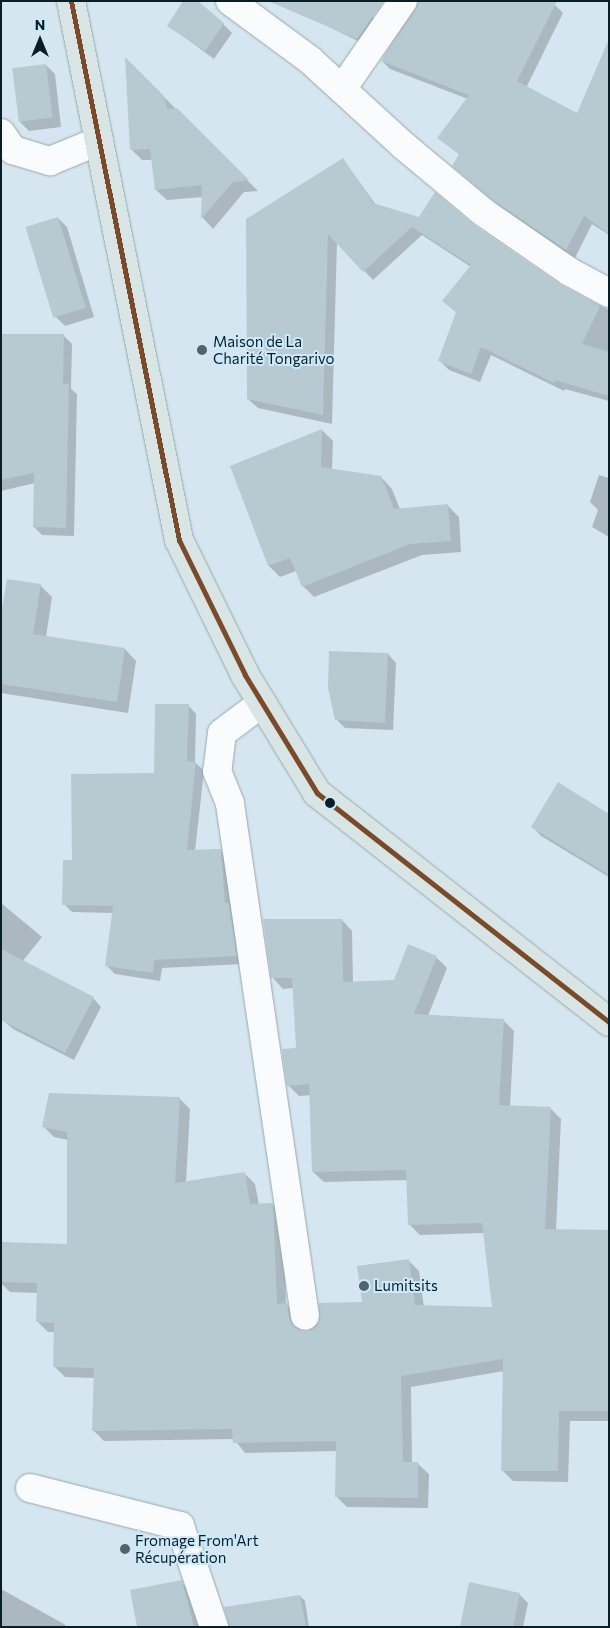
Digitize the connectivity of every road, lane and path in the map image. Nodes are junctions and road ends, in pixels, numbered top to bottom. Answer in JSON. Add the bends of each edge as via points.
{"nodes":[{"id":1,"x":71,"y":1,"type":"edge"},
{"id":2,"x":230,"y":1,"type":"edge"},
{"id":3,"x":403,"y":1,"type":"edge"},
{"id":4,"x":342,"y":89,"type":"junction"},
{"id":5,"x":1,"y":133,"type":"edge"},
{"id":6,"x":98,"y":140,"type":"junction"},
{"id":7,"x":609,"y":293,"type":"edge"},
{"id":8,"x":262,"y":703,"type":"junction"},
{"id":9,"x":609,"y":1022,"type":"edge"},
{"id":10,"x":305,"y":1316,"type":"dead end"},
{"id":11,"x":30,"y":1488,"type":"dead end"},
{"id":12,"x":214,"y":1627,"type":"edge"}],
"edges":[{"from":1,"to":6,"type":"main road"},
{"from":2,"to":4,"type":"street","via":[[310,60]]},
{"from":3,"to":4,"type":"street"},
{"from":4,"to":7,"type":"street","via":[[483,212],[570,272]]},
{"from":5,"to":6,"type":"street","via":[[13,150],[50,162]]},
{"from":6,"to":8,"type":"main road","via":[[179,540]]},
{"from":8,"to":9,"type":"main road","via":[[317,793]]},
{"from":8,"to":10,"type":"street","via":[[222,733],[217,771],[230,804]]},
{"from":11,"to":12,"type":"street","via":[[180,1526]]}]}
